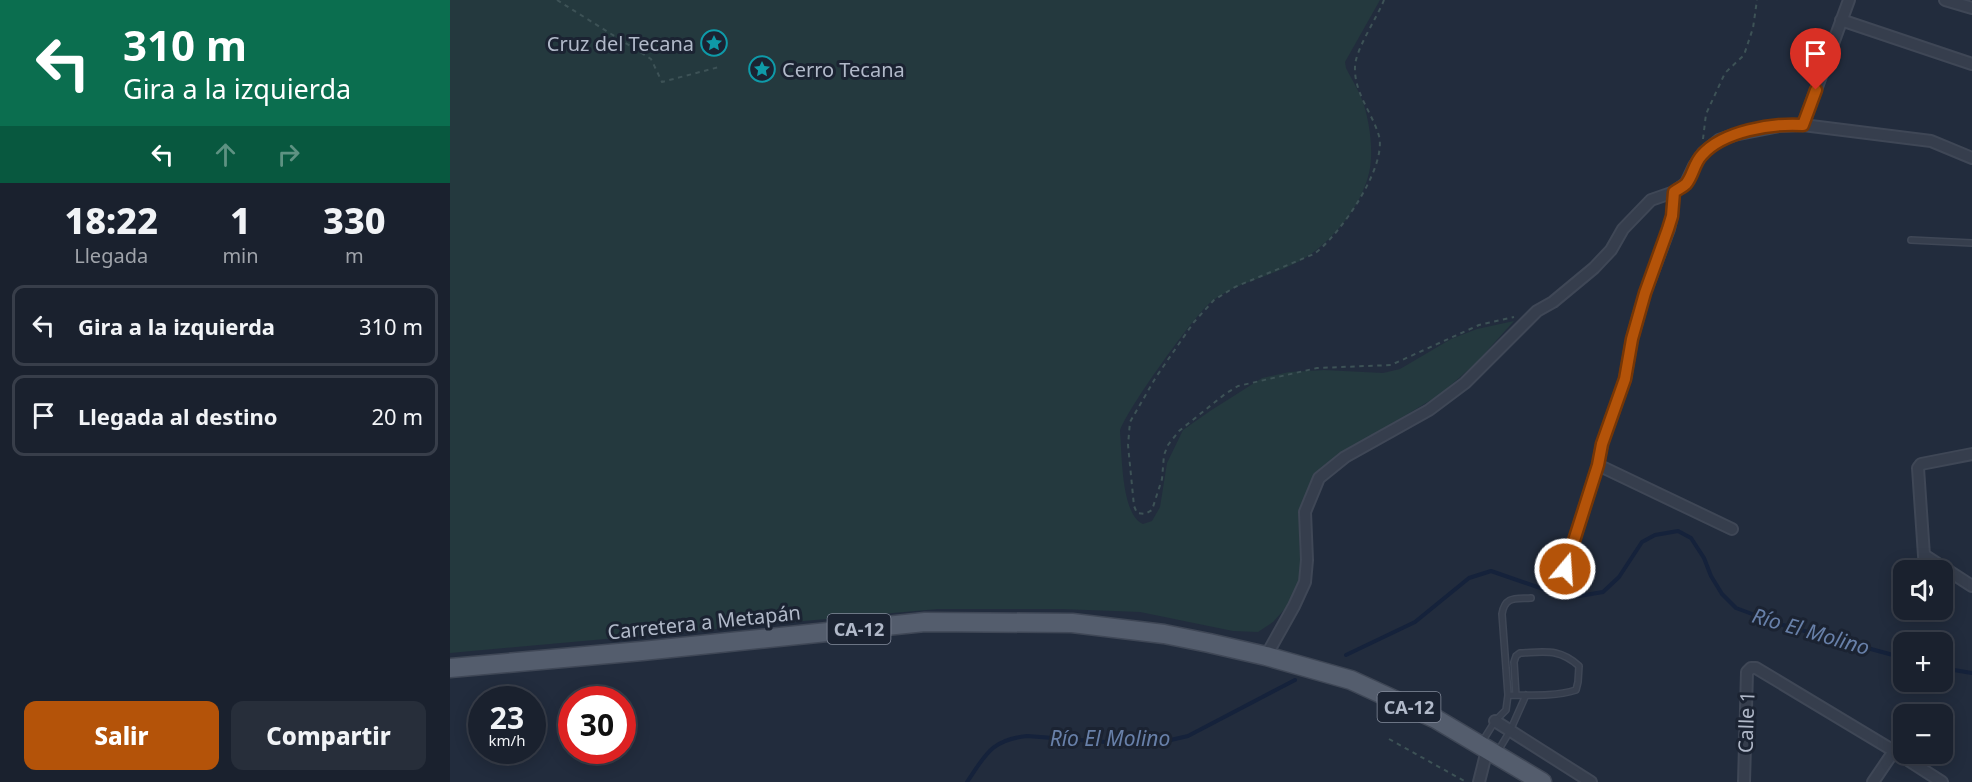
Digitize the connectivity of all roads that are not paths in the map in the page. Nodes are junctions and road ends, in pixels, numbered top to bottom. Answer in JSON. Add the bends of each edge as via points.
{"nodes":[{"id":1,"x":1849,"y":0,"type":"edge"},
{"id":2,"x":1945,"y":0,"type":"edge"},
{"id":3,"x":1972,"y":8,"type":"edge"},
{"id":4,"x":1842,"y":20,"type":"junction"},
{"id":5,"x":1972,"y":63,"type":"edge"},
{"id":6,"x":1803,"y":125,"type":"junction"},
{"id":7,"x":1972,"y":158,"type":"edge"},
{"id":8,"x":1674,"y":192,"type":"junction"},
{"id":9,"x":1911,"y":240,"type":"dead end"},
{"id":10,"x":1972,"y":243,"type":"edge"},
{"id":11,"x":1972,"y":454,"type":"edge"},
{"id":12,"x":1598,"y":465,"type":"junction"},
{"id":13,"x":1732,"y":529,"type":"dead end"},
{"id":14,"x":1924,"y":555,"type":"junction"},
{"id":15,"x":1924,"y":560,"type":"edge"},
{"id":16,"x":1565,"y":569,"type":"dead end"},
{"id":17,"x":1972,"y":586,"type":"edge"},
{"id":18,"x":1531,"y":598,"type":"dead end"},
{"id":19,"x":1266,"y":656,"type":"junction"},
{"id":20,"x":450,"y":669,"type":"edge"},
{"id":21,"x":1508,"y":695,"type":"junction"},
{"id":22,"x":1516,"y":695,"type":"junction"},
{"id":23,"x":1526,"y":695,"type":"junction"},
{"id":24,"x":1495,"y":722,"type":"junction"},
{"id":25,"x":1510,"y":731,"type":"junction"},
{"id":26,"x":1488,"y":750,"type":"junction"},
{"id":27,"x":1893,"y":750,"type":"edge"},
{"id":28,"x":1893,"y":752,"type":"edge"},
{"id":29,"x":1914,"y":764,"type":"edge"},
{"id":30,"x":1479,"y":782,"type":"edge"},
{"id":31,"x":1542,"y":782,"type":"edge"},
{"id":32,"x":1591,"y":782,"type":"edge"},
{"id":33,"x":1744,"y":782,"type":"edge"},
{"id":34,"x":1873,"y":782,"type":"edge"},
{"id":35,"x":1942,"y":782,"type":"edge"}],
"edges":[{"from":1,"to":4,"type":"street"},
{"from":2,"to":3,"type":"street"},
{"from":4,"to":5,"type":"street"},
{"from":4,"to":6,"type":"street"},
{"from":6,"to":7,"type":"street","via":[[1931,141]]},
{"from":6,"to":8,"type":"street","via":[[1779,126],[1719,140],[1703,153],[1686,183]]},
{"from":8,"to":12,"type":"street","via":[[1670,222],[1645,293],[1625,379]]},
{"from":8,"to":19,"type":"street","via":[[1651,200],[1594,268],[1535,314],[1465,383],[1429,410],[1345,457],[1319,478],[1305,512],[1305,582]]},
{"from":9,"to":10,"type":"lane"},
{"from":11,"to":14,"type":"street","via":[[1919,466]]},
{"from":12,"to":13,"type":"street"},
{"from":12,"to":16,"type":"street"},
{"from":14,"to":15,"type":"street"},
{"from":14,"to":17,"type":"street"},
{"from":18,"to":21,"type":"lane","via":[[1510,599],[1503,605]]},
{"from":19,"to":20,"type":"main road","name":"Carretera a Metapán","number":"CA-12","via":[[1164,634],[1072,623],[925,622]]},
{"from":19,"to":26,"type":"main road","name":"Carretera a Metapán","number":"CA-12","via":[[1351,680],[1436,719]]},
{"from":21,"to":22,"type":"lane"},
{"from":21,"to":24,"type":"lane","via":[[1506,710]]},
{"from":22,"to":23,"type":"lane"},
{"from":22,"to":23,"type":"lane","via":[[1514,662],[1520,653],[1556,651],[1579,666],[1576,690]]},
{"from":23,"to":25,"type":"lane"},
{"from":24,"to":25,"type":"street"},
{"from":24,"to":26,"type":"lane"},
{"from":25,"to":26,"type":"lane"},
{"from":25,"to":32,"type":"street"},
{"from":26,"to":30,"type":"street"},
{"from":26,"to":31,"type":"main road","name":"Carretera a Metapán","number":"CA-12"},
{"from":27,"to":33,"type":"street","name":"Calle 1","via":[[1751,668],[1747,672]]},
{"from":28,"to":34,"type":"street"},
{"from":29,"to":35,"type":"street"}]}
